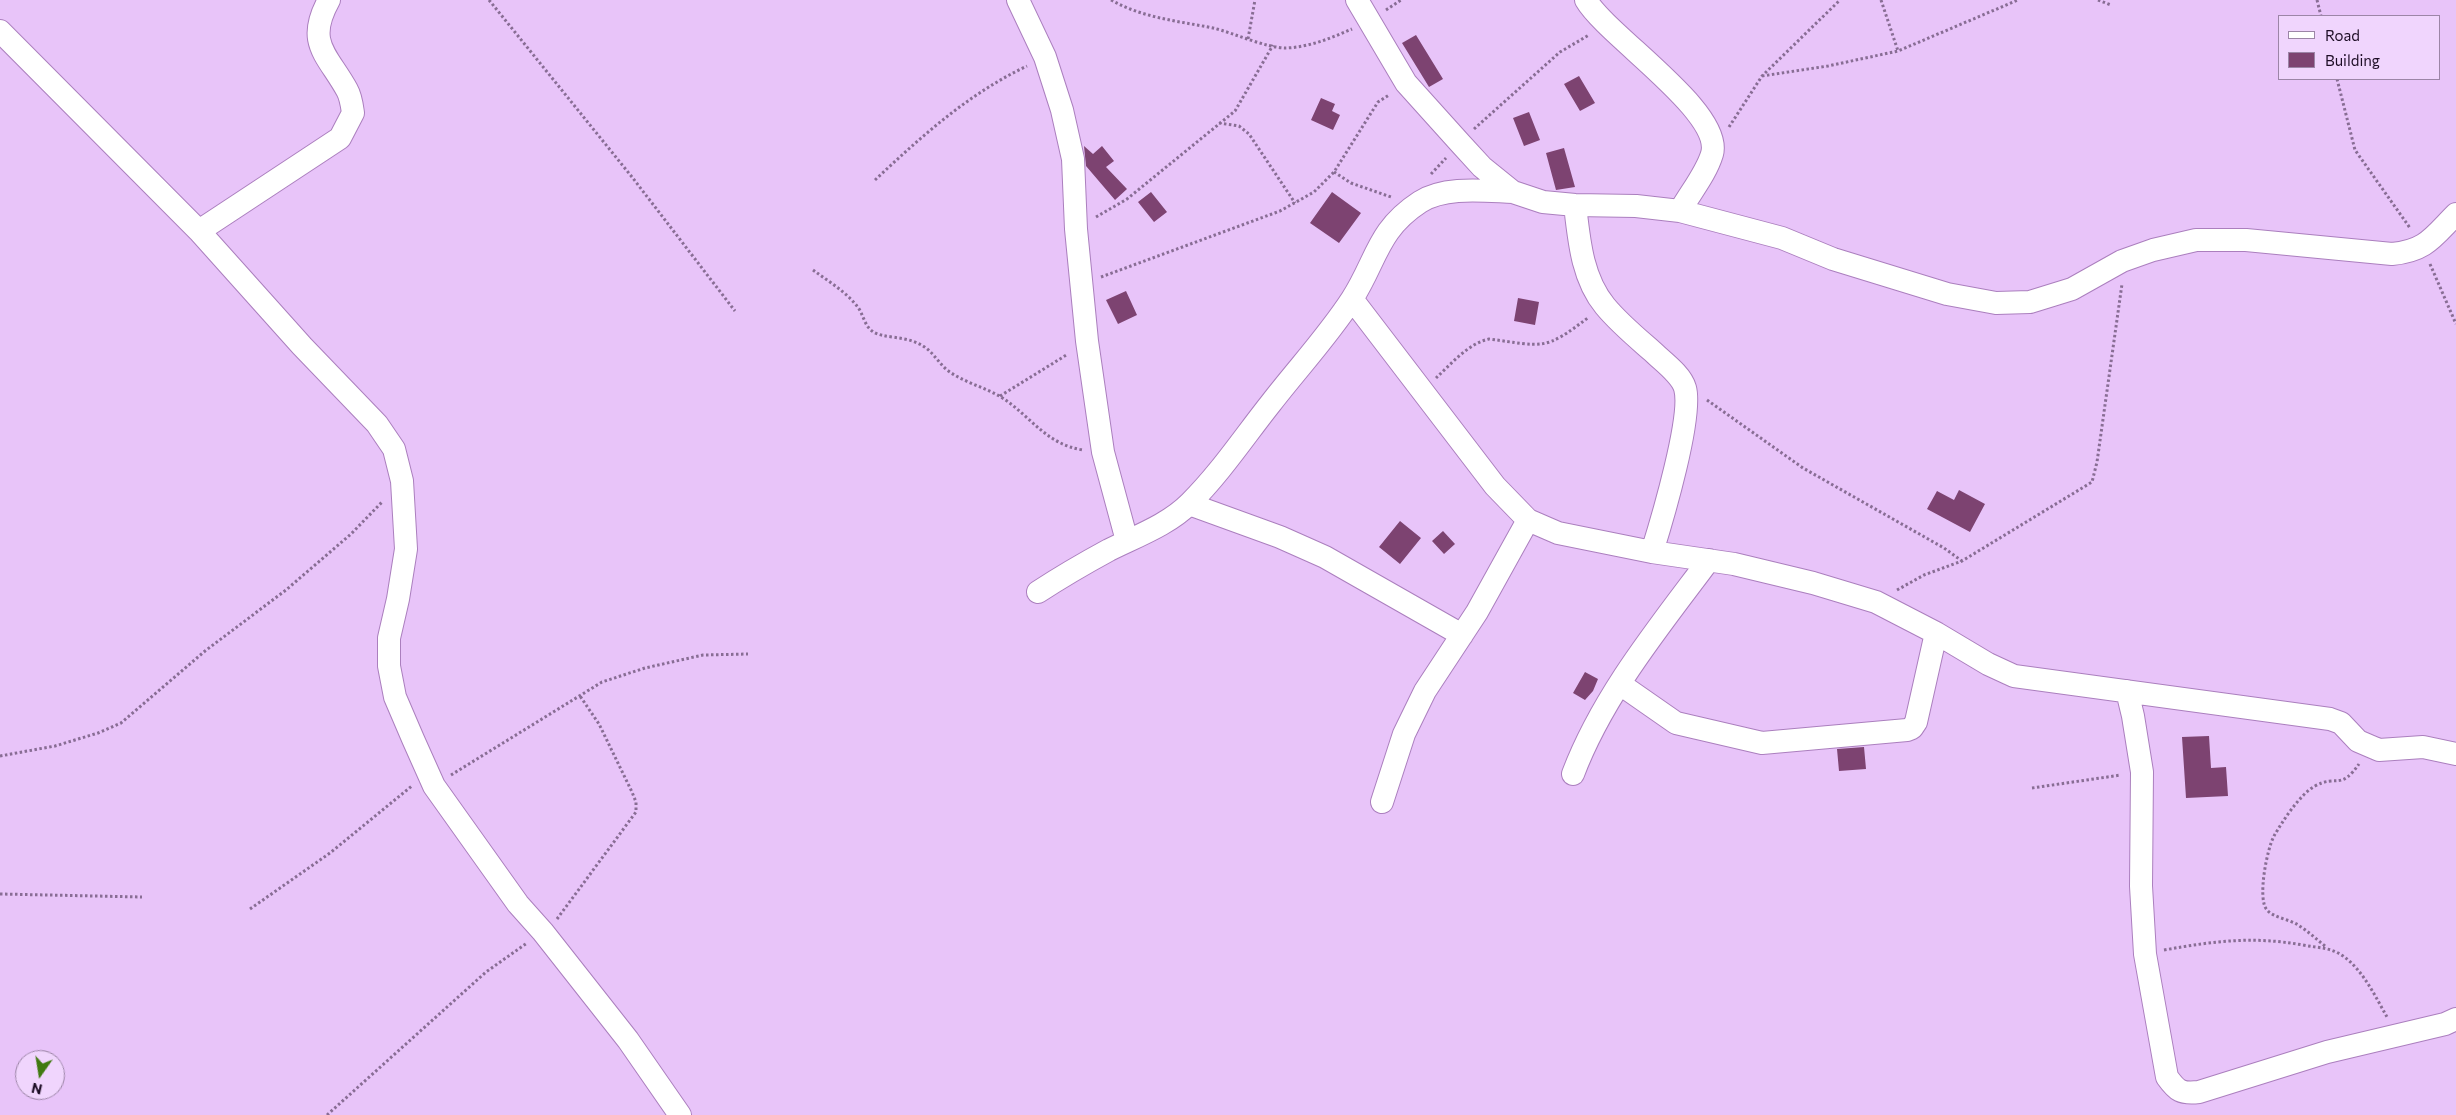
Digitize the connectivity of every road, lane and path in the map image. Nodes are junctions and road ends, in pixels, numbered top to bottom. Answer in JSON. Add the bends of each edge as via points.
{"nodes":[{"id":1,"x":329,"y":0,"type":"edge"},
{"id":2,"x":489,"y":0,"type":"edge"},
{"id":3,"x":1018,"y":0,"type":"edge"},
{"id":4,"x":1111,"y":0,"type":"edge"},
{"id":5,"x":1255,"y":0,"type":"edge"},
{"id":6,"x":1357,"y":0,"type":"edge"},
{"id":7,"x":1586,"y":0,"type":"edge"},
{"id":8,"x":1840,"y":0,"type":"edge"},
{"id":9,"x":1881,"y":0,"type":"edge"},
{"id":10,"x":2018,"y":0,"type":"edge"},
{"id":11,"x":2098,"y":0,"type":"edge"},
{"id":12,"x":2317,"y":0,"type":"edge"},
{"id":13,"x":2111,"y":5,"type":"dead end"},
{"id":14,"x":2321,"y":15,"type":"edge"},
{"id":15,"x":1368,"y":22,"type":"junction"},
{"id":16,"x":1608,"y":26,"type":"junction"},
{"id":17,"x":0,"y":31,"type":"edge"},
{"id":18,"x":1248,"y":39,"type":"junction"},
{"id":19,"x":1273,"y":45,"type":"junction"},
{"id":20,"x":1898,"y":51,"type":"junction"},
{"id":21,"x":1045,"y":57,"type":"junction"},
{"id":22,"x":1762,"y":76,"type":"junction"},
{"id":23,"x":2337,"y":80,"type":"edge"},
{"id":24,"x":1406,"y":83,"type":"junction"},
{"id":25,"x":1219,"y":123,"type":"junction"},
{"id":26,"x":1460,"y":143,"type":"junction"},
{"id":27,"x":1712,"y":152,"type":"junction"},
{"id":28,"x":1334,"y":172,"type":"junction"},
{"id":29,"x":875,"y":180,"type":"dead end"},
{"id":30,"x":1513,"y":192,"type":"junction"},
{"id":31,"x":1422,"y":201,"type":"junction"},
{"id":32,"x":1295,"y":203,"type":"junction"},
{"id":33,"x":1575,"y":206,"type":"junction"},
{"id":34,"x":1680,"y":211,"type":"junction"},
{"id":35,"x":2456,"y":214,"type":"edge"},
{"id":36,"x":1076,"y":229,"type":"junction"},
{"id":37,"x":199,"y":231,"type":"junction"},
{"id":38,"x":2423,"y":247,"type":"junction"},
{"id":39,"x":2122,"y":261,"type":"junction"},
{"id":40,"x":813,"y":270,"type":"dead end"},
{"id":41,"x":1081,"y":284,"type":"junction"},
{"id":42,"x":1352,"y":299,"type":"junction"},
{"id":43,"x":1604,"y":306,"type":"junction"},
{"id":44,"x":735,"y":311,"type":"dead end"},
{"id":45,"x":2456,"y":324,"type":"edge"},
{"id":46,"x":1087,"y":340,"type":"junction"},
{"id":47,"x":1685,"y":387,"type":"junction"},
{"id":48,"x":1422,"y":393,"type":"junction"},
{"id":49,"x":1000,"y":396,"type":"junction"},
{"id":50,"x":1104,"y":452,"type":"junction"},
{"id":51,"x":402,"y":481,"type":"junction"},
{"id":52,"x":1189,"y":504,"type":"junction"},
{"id":53,"x":1528,"y":520,"type":"junction"},
{"id":54,"x":1127,"y":541,"type":"junction"},
{"id":55,"x":1652,"y":552,"type":"junction"},
{"id":56,"x":1709,"y":560,"type":"junction"},
{"id":57,"x":1962,"y":561,"type":"junction"},
{"id":58,"x":1038,"y":592,"type":"dead end"},
{"id":59,"x":1876,"y":602,"type":"junction"},
{"id":60,"x":1936,"y":633,"type":"junction"},
{"id":61,"x":1462,"y":635,"type":"junction"},
{"id":62,"x":748,"y":654,"type":"dead end"},
{"id":63,"x":1620,"y":684,"type":"junction"},
{"id":64,"x":2126,"y":691,"type":"junction"},
{"id":65,"x":580,"y":696,"type":"junction"},
{"id":66,"x":2370,"y":746,"type":"junction"},
{"id":67,"x":2456,"y":754,"type":"edge"},
{"id":68,"x":0,"y":756,"type":"edge"},
{"id":69,"x":2142,"y":772,"type":"junction"},
{"id":70,"x":1573,"y":774,"type":"dead end"},
{"id":71,"x":431,"y":779,"type":"junction"},
{"id":72,"x":2032,"y":788,"type":"dead end"},
{"id":73,"x":1382,"y":802,"type":"dead end"},
{"id":74,"x":0,"y":894,"type":"edge"},
{"id":75,"x":142,"y":897,"type":"dead end"},
{"id":76,"x":250,"y":909,"type":"dead end"},
{"id":77,"x":543,"y":932,"type":"junction"},
{"id":78,"x":2325,"y":947,"type":"junction"},
{"id":79,"x":2145,"y":954,"type":"junction"},
{"id":80,"x":2456,"y":1019,"type":"edge"},
{"id":81,"x":2398,"y":1035,"type":"junction"},
{"id":82,"x":327,"y":1115,"type":"edge"},
{"id":83,"x":680,"y":1115,"type":"edge"}],
"edges":[{"from":1,"to":37,"type":"street","via":[[319,18],[318,40],[348,92],[353,113],[340,138]]},
{"from":2,"to":44,"type":"path"},
{"from":3,"to":21,"type":"street"},
{"from":4,"to":18,"type":"path","via":[[1126,9]]},
{"from":5,"to":18,"type":"path"},
{"from":6,"to":15,"type":"street"},
{"from":7,"to":16,"type":"street"},
{"from":8,"to":22,"type":"path"},
{"from":9,"to":20,"type":"path"},
{"from":10,"to":20,"type":"path"},
{"from":11,"to":13,"type":"path"},
{"from":12,"to":14,"type":"path"},
{"from":15,"to":19,"type":"path","via":[[1314,44],[1284,48]]},
{"from":15,"to":24,"type":"street"},
{"from":16,"to":26,"type":"path","via":[[1560,52]]},
{"from":16,"to":27,"type":"street","via":[[1674,86],[1704,122],[1711,135]]},
{"from":17,"to":37,"type":"street"},
{"from":18,"to":19,"type":"path"},
{"from":19,"to":25,"type":"path","via":[[1235,111]]},
{"from":20,"to":22,"type":"path"},
{"from":21,"to":29,"type":"path","via":[[964,102]]},
{"from":21,"to":36,"type":"street","via":[[1073,159]]},
{"from":22,"to":27,"type":"path"},
{"from":23,"to":38,"type":"path","via":[[2355,150]]},
{"from":24,"to":26,"type":"street"},
{"from":24,"to":28,"type":"path","via":[[1378,102]]},
{"from":25,"to":32,"type":"path","via":[[1239,126],[1249,134]]},
{"from":25,"to":36,"type":"path","via":[[1127,199]]},
{"from":26,"to":30,"type":"street","via":[[1482,167]]},
{"from":27,"to":34,"type":"street"},
{"from":28,"to":31,"type":"path","via":[[1351,183],[1384,196]]},
{"from":28,"to":32,"type":"path","via":[[1314,192]]},
{"from":30,"to":31,"type":"street","via":[[1450,192]]},
{"from":30,"to":33,"type":"street","via":[[1543,202]]},
{"from":31,"to":42,"type":"street","via":[[1395,222],[1380,242]]},
{"from":32,"to":41,"type":"path","via":[[1229,231]]},
{"from":33,"to":34,"type":"street","via":[[1636,206]]},
{"from":33,"to":43,"type":"street","via":[[1587,276]]},
{"from":34,"to":39,"type":"street","via":[[1782,238],[1833,259],[1947,294],[1996,302],[2030,302],[2072,289]]},
{"from":35,"to":38,"type":"street"},
{"from":36,"to":41,"type":"street"},
{"from":37,"to":51,"type":"street","via":[[308,353],[377,424],[394,449]]},
{"from":38,"to":39,"type":"street","via":[[2392,254],[2246,240],[2196,240]]},
{"from":38,"to":45,"type":"path"},
{"from":39,"to":57,"type":"path","via":[[2121,296],[2092,482]]},
{"from":40,"to":49,"type":"path","via":[[848,296],[873,332],[912,340],[931,352],[958,378]]},
{"from":41,"to":46,"type":"street"},
{"from":42,"to":48,"type":"street"},
{"from":42,"to":52,"type":"street","via":[[1223,468]]},
{"from":43,"to":47,"type":"street"},
{"from":43,"to":48,"type":"path","via":[[1552,343],[1481,340]]},
{"from":46,"to":49,"type":"path"},
{"from":46,"to":50,"type":"street"},
{"from":47,"to":55,"type":"street","via":[[1686,405],[1678,451]]},
{"from":47,"to":57,"type":"path","via":[[1716,405],[1803,468]]},
{"from":48,"to":53,"type":"street","via":[[1495,486]]},
{"from":49,"to":50,"type":"path","via":[[1041,432],[1058,442],[1078,449]]},
{"from":50,"to":54,"type":"street"},
{"from":51,"to":68,"type":"path","via":[[351,534],[121,723],[55,746]]},
{"from":51,"to":71,"type":"street","via":[[406,549],[389,638],[389,666],[395,697]]},
{"from":52,"to":54,"type":"street","via":[[1156,527]]},
{"from":52,"to":61,"type":"street","via":[[1325,557]]},
{"from":53,"to":55,"type":"street","via":[[1558,533]]},
{"from":53,"to":61,"type":"street"},
{"from":54,"to":58,"type":"street"},
{"from":55,"to":56,"type":"street"},
{"from":56,"to":59,"type":"street","via":[[1813,583]]},
{"from":56,"to":63,"type":"street"},
{"from":57,"to":59,"type":"path","via":[[1924,575]]},
{"from":59,"to":60,"type":"street"},
{"from":60,"to":63,"type":"street","via":[[1916,722],[1907,730],[1762,743],[1676,723]]},
{"from":60,"to":64,"type":"street","via":[[2014,676]]},
{"from":61,"to":73,"type":"street","via":[[1425,691],[1404,734]]},
{"from":62,"to":65,"type":"path","via":[[703,655],[645,668],[602,682]]},
{"from":63,"to":70,"type":"street","via":[[1583,748]]},
{"from":64,"to":66,"type":"street","via":[[2330,719],[2341,723],[2358,741]]},
{"from":64,"to":69,"type":"street"},
{"from":65,"to":71,"type":"path"},
{"from":65,"to":77,"type":"path","via":[[599,724],[632,792],[636,812],[566,909]]},
{"from":66,"to":67,"type":"street","via":[[2379,750],[2423,747]]},
{"from":66,"to":78,"type":"path","via":[[2350,777],[2341,782],[2329,781],[2314,786],[2295,806],[2273,838],[2269,855],[2262,902],[2268,911],[2298,924]]},
{"from":69,"to":72,"type":"path"},
{"from":69,"to":79,"type":"street","via":[[2141,886]]},
{"from":71,"to":76,"type":"path"},
{"from":71,"to":77,"type":"street","via":[[518,904]]},
{"from":74,"to":75,"type":"path"},
{"from":77,"to":82,"type":"path","via":[[486,972]]},
{"from":77,"to":83,"type":"street","via":[[628,1040]]},
{"from":78,"to":79,"type":"path","via":[[2249,938]]},
{"from":78,"to":81,"type":"path","via":[[2344,957],[2368,983]]},
{"from":79,"to":81,"type":"street","via":[[2167,1077],[2183,1094]]},
{"from":80,"to":81,"type":"street"}]}
